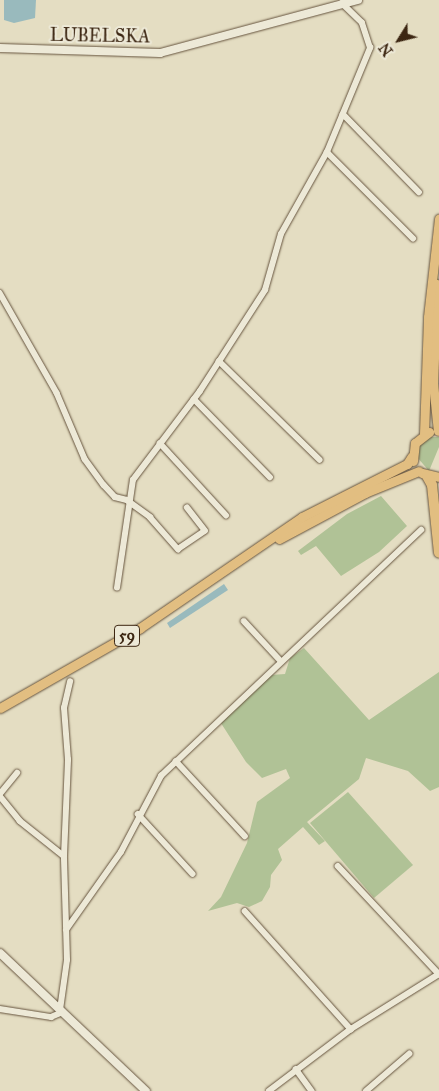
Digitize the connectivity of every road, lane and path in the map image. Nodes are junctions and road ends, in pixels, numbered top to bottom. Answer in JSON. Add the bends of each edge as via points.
{"nodes":[{"id":1,"x":358,"y":0,"type":"edge"},
{"id":2,"x":342,"y":4,"type":"junction"},
{"id":3,"x":0,"y":48,"type":"edge"},
{"id":4,"x":343,"y":114,"type":"junction"},
{"id":5,"x":327,"y":152,"type":"junction"},
{"id":6,"x":419,"y":192,"type":"dead end"},
{"id":7,"x":439,"y":219,"type":"edge"},
{"id":8,"x":413,"y":238,"type":"dead end"},
{"id":9,"x":437,"y":249,"type":"junction"},
{"id":10,"x":0,"y":293,"type":"edge"},
{"id":11,"x":219,"y":360,"type":"junction"},
{"id":12,"x":194,"y":399,"type":"junction"},
{"id":13,"x":439,"y":431,"type":"edge"},
{"id":14,"x":424,"y":434,"type":"junction"},
{"id":15,"x":160,"y":442,"type":"junction"},
{"id":16,"x":412,"y":456,"type":"junction"},
{"id":17,"x":320,"y":460,"type":"dead end"},
{"id":18,"x":423,"y":473,"type":"junction"},
{"id":19,"x":270,"y":477,"type":"dead end"},
{"id":20,"x":439,"y":477,"type":"edge"},
{"id":21,"x":127,"y":500,"type":"junction"},
{"id":22,"x":187,"y":508,"type":"dead end"},
{"id":23,"x":226,"y":514,"type":"dead end"},
{"id":24,"x":421,"y":530,"type":"dead end"},
{"id":25,"x":439,"y":553,"type":"edge"},
{"id":26,"x":248,"y":555,"type":"junction"},
{"id":27,"x":117,"y":588,"type":"dead end"},
{"id":28,"x":244,"y":621,"type":"dead end"},
{"id":29,"x":280,"y":660,"type":"junction"},
{"id":30,"x":70,"y":682,"type":"dead end"},
{"id":31,"x":0,"y":708,"type":"edge"},
{"id":32,"x":176,"y":761,"type":"junction"},
{"id":33,"x":17,"y":773,"type":"dead end"},
{"id":34,"x":0,"y":795,"type":"edge"},
{"id":35,"x":138,"y":814,"type":"junction"},
{"id":36,"x":245,"y":836,"type":"dead end"},
{"id":37,"x":64,"y":856,"type":"junction"},
{"id":38,"x":338,"y":866,"type":"dead end"},
{"id":39,"x":193,"y":874,"type":"dead end"},
{"id":40,"x":245,"y":911,"type":"dead end"},
{"id":41,"x":66,"y":930,"type":"junction"},
{"id":42,"x":0,"y":953,"type":"edge"},
{"id":43,"x":439,"y":974,"type":"edge"},
{"id":44,"x":0,"y":1010,"type":"edge"},
{"id":45,"x":61,"y":1011,"type":"junction"},
{"id":46,"x":351,"y":1030,"type":"junction"},
{"id":47,"x":409,"y":1054,"type":"dead end"},
{"id":48,"x":296,"y":1069,"type":"junction"},
{"id":49,"x":146,"y":1091,"type":"edge"},
{"id":50,"x":269,"y":1091,"type":"edge"},
{"id":51,"x":312,"y":1091,"type":"edge"},
{"id":52,"x":366,"y":1091,"type":"edge"}],
"edges":[{"from":1,"to":2,"type":"street","name":"LUBELSKA"},
{"from":2,"to":3,"type":"street","name":"LUBELSKA","via":[[199,43],[143,54]]},
{"from":2,"to":4,"type":"street","via":[[362,24],[370,40]]},
{"from":4,"to":5,"type":"street"},
{"from":4,"to":6,"type":"street"},
{"from":5,"to":8,"type":"street"},
{"from":5,"to":11,"type":"street","via":[[282,234],[269,282]]},
{"from":7,"to":9,"type":"main road"},
{"from":9,"to":13,"type":"main road","via":[[432,383]]},
{"from":9,"to":14,"type":"main road","via":[[428,317]]},
{"from":10,"to":21,"type":"street","via":[[57,393],[86,459],[115,496]]},
{"from":11,"to":12,"type":"street"},
{"from":11,"to":17,"type":"street"},
{"from":12,"to":15,"type":"street"},
{"from":12,"to":19,"type":"street"},
{"from":13,"to":14,"type":"main road"},
{"from":14,"to":16,"type":"main road","via":[[415,443]]},
{"from":15,"to":21,"type":"street","via":[[133,480]]},
{"from":15,"to":23,"type":"street"},
{"from":16,"to":18,"type":"main road"},
{"from":16,"to":26,"type":"main road","number":"59","via":[[407,464],[302,517]]},
{"from":18,"to":20,"type":"main road"},
{"from":18,"to":25,"type":"highway","via":[[432,485]]},
{"from":18,"to":26,"type":"main road","number":"59","via":[[374,489]]},
{"from":21,"to":22,"type":"street","via":[[150,517],[178,549],[205,531]]},
{"from":21,"to":27,"type":"street"},
{"from":24,"to":29,"type":"street","via":[[303,644]]},
{"from":26,"to":31,"type":"main road","number":"59","via":[[140,628]]},
{"from":28,"to":29,"type":"street"},
{"from":29,"to":32,"type":"street"},
{"from":30,"to":37,"type":"street","via":[[64,708],[68,760]]},
{"from":32,"to":35,"type":"street","via":[[161,776]]},
{"from":32,"to":36,"type":"street"},
{"from":33,"to":34,"type":"street"},
{"from":34,"to":37,"type":"street","via":[[20,821]]},
{"from":35,"to":39,"type":"street"},
{"from":35,"to":41,"type":"street","via":[[121,852]]},
{"from":37,"to":41,"type":"street"},
{"from":38,"to":43,"type":"street"},
{"from":40,"to":46,"type":"street"},
{"from":41,"to":45,"type":"street","via":[[65,991]]},
{"from":42,"to":45,"type":"street"},
{"from":43,"to":46,"type":"street"},
{"from":44,"to":45,"type":"street","via":[[51,1017]]},
{"from":45,"to":49,"type":"street"},
{"from":46,"to":48,"type":"street"},
{"from":47,"to":52,"type":"street"},
{"from":48,"to":50,"type":"street"},
{"from":48,"to":51,"type":"street"}]}
